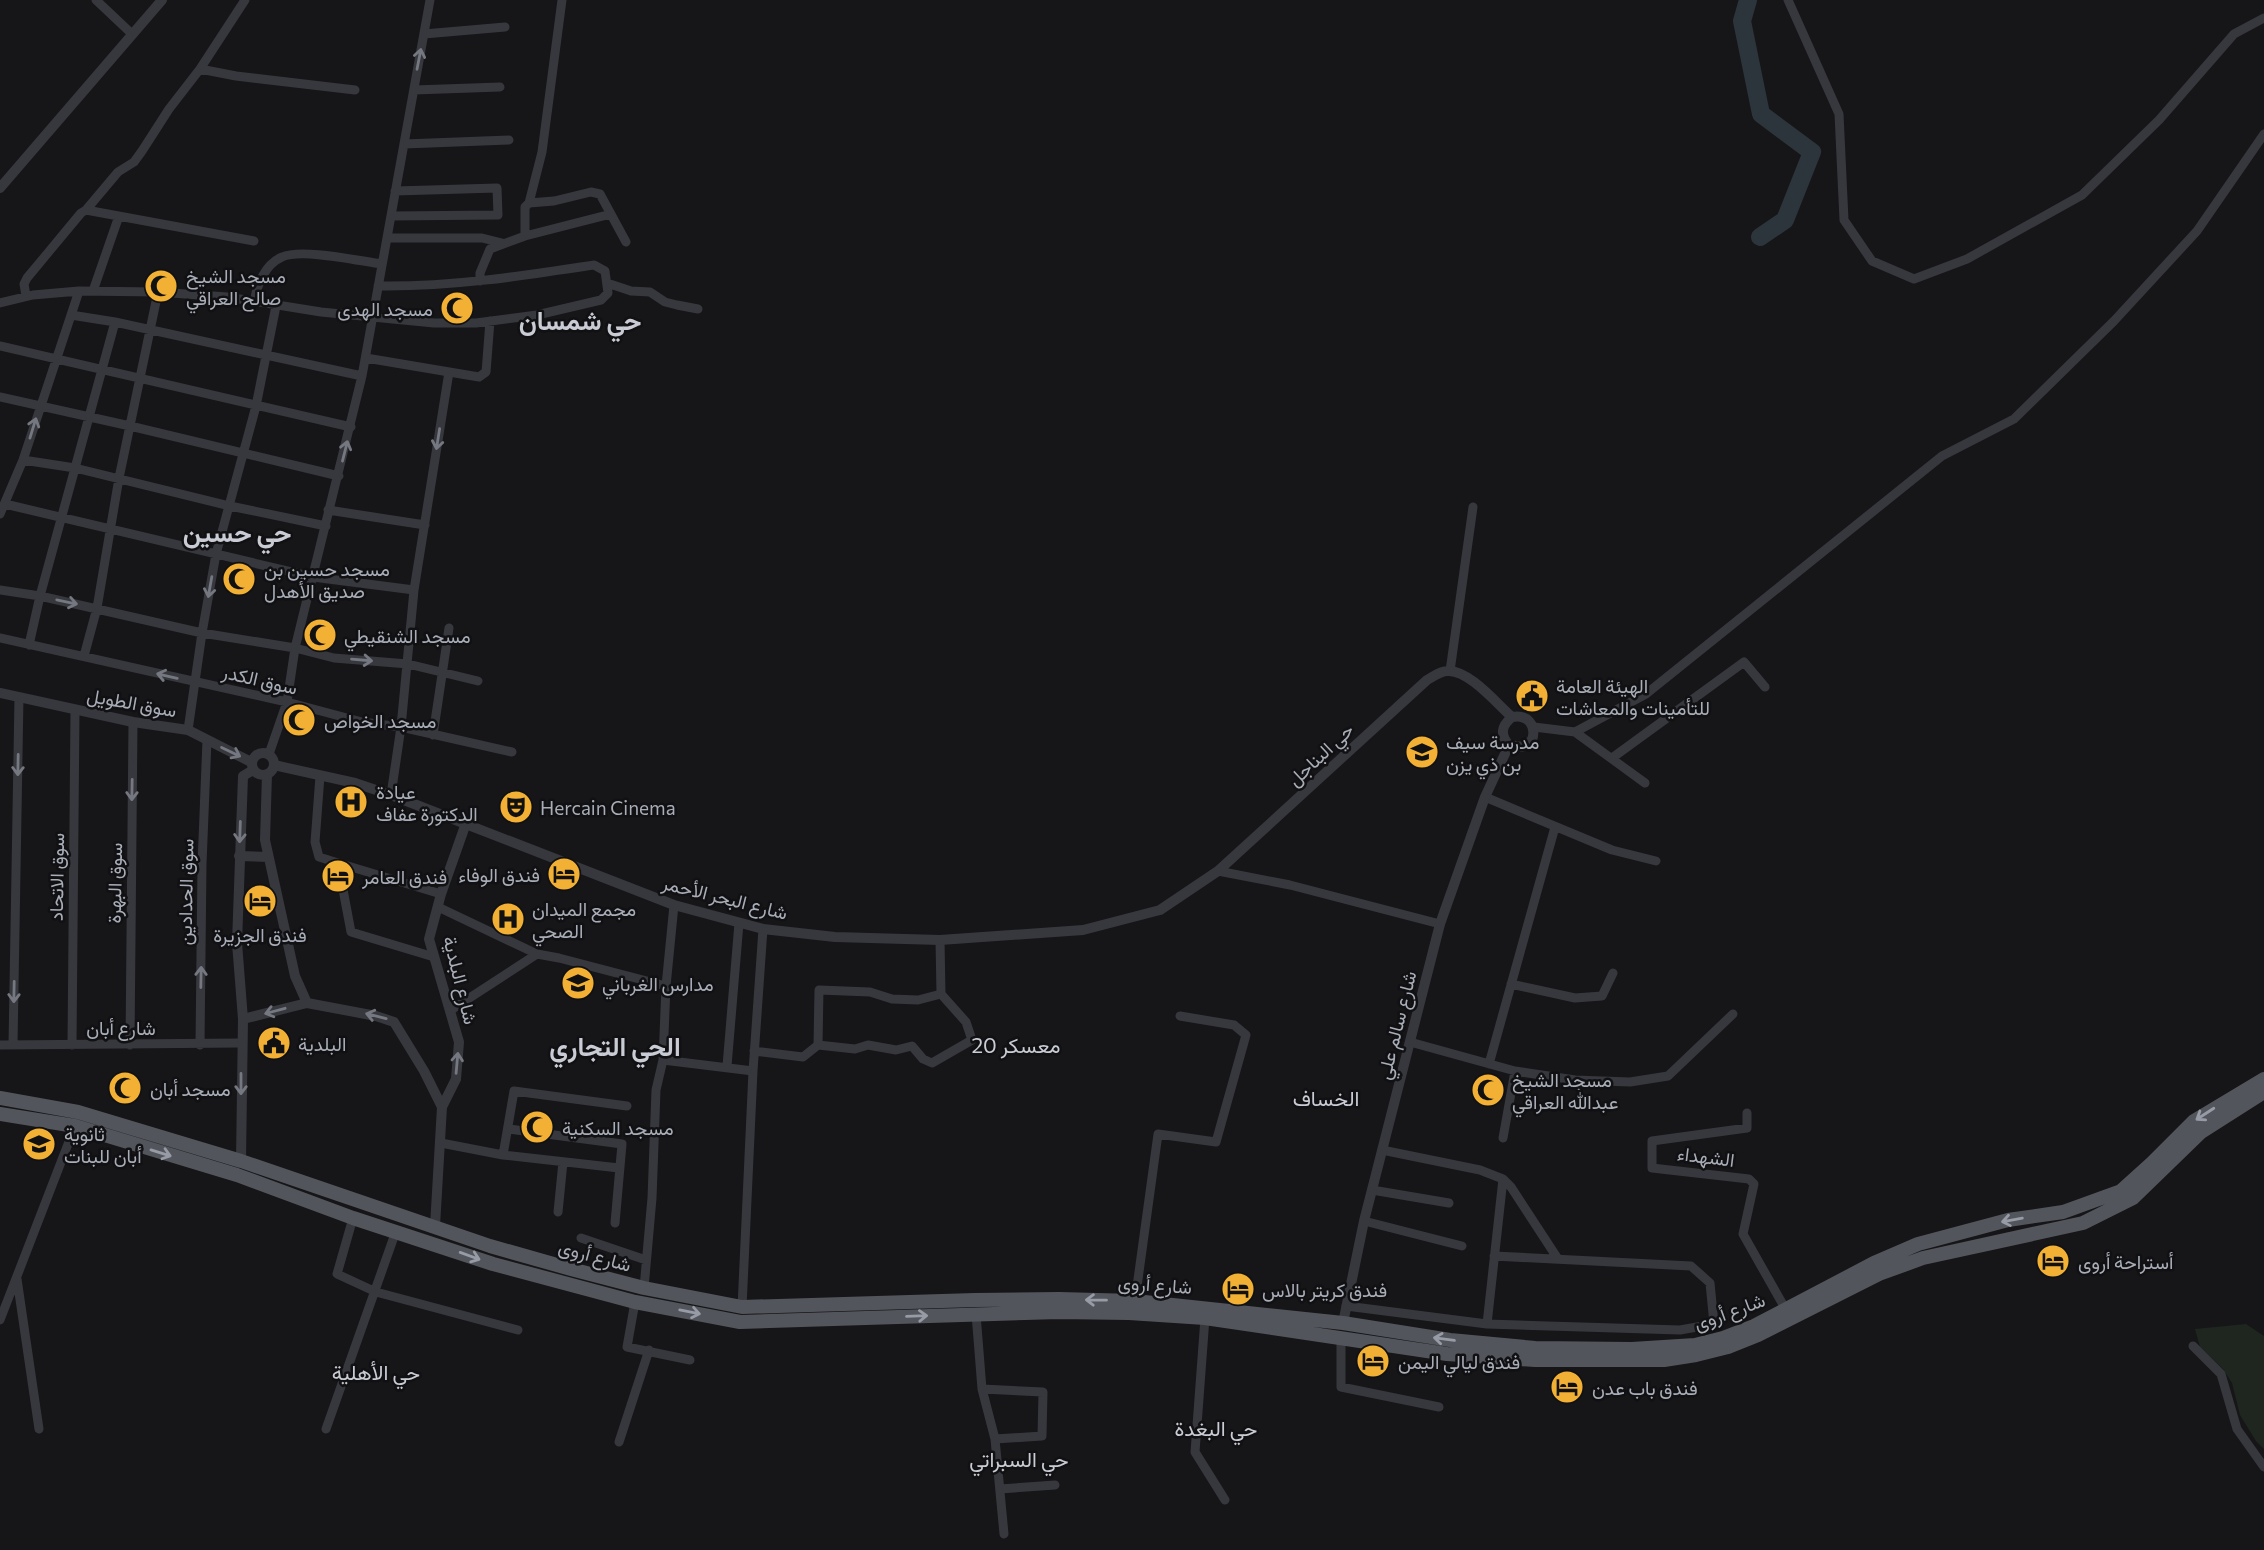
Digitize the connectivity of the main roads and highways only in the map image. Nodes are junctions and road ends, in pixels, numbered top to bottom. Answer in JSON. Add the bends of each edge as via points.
{"nodes":[{"id":1,"x":2264,"y":1079,"type":"edge"},
{"id":2,"x":2264,"y":1092,"type":"edge"},
{"id":3,"x":0,"y":1098,"type":"edge"},
{"id":4,"x":0,"y":1114,"type":"edge"},
{"id":5,"x":77,"y":1119,"type":"junction"},
{"id":6,"x":239,"y":1168,"type":"junction"},
{"id":7,"x":2063,"y":1212,"type":"junction"},
{"id":8,"x":435,"y":1226,"type":"junction"},
{"id":9,"x":2069,"y":1227,"type":"junction"},
{"id":10,"x":434,"y":1243,"type":"junction"},
{"id":11,"x":975,"y":1307,"type":"junction"},
{"id":12,"x":741,"y":1314,"type":"junction"},
{"id":13,"x":1342,"y":1330,"type":"junction"}],
"edges":[{"from":1,"to":7,"type":"main road","name":"شارع أروى","one_way":true,"via":[[2194,1121],[2121,1191]]},
{"from":2,"to":9,"type":"main road","name":"شارع أروى","via":[[2201,1132],[2133,1198]]},
{"from":3,"to":5,"type":"main road","name":"شارع أروى"},
{"from":4,"to":5,"type":"main road","name":"شارع أروى"},
{"from":5,"to":6,"type":"main road","name":"شارع أروى"},
{"from":6,"to":8,"type":"main road","name":"شارع أروى"},
{"from":6,"to":10,"type":"main road","name":"شارع أروى","via":[[354,1218]]},
{"from":7,"to":9,"type":"main road"},
{"from":7,"to":13,"type":"main road","name":"شارع أروى","one_way":true,"via":[[2008,1220],[1918,1244],[1754,1326],[1695,1345],[1535,1348]]},
{"from":8,"to":10,"type":"main road"},
{"from":8,"to":12,"type":"main road","name":"شارع أروى","via":[[490,1246]]},
{"from":9,"to":13,"type":"main road","name":"شارع أروى","via":[[1923,1258],[1879,1274],[1758,1335],[1696,1356],[1535,1360],[1447,1354]]},
{"from":10,"to":12,"type":"main road","name":"شارع أروى","one_way":true,"via":[[493,1264],[635,1302]]},
{"from":11,"to":12,"type":"main road","name":"شارع أروى"},
{"from":11,"to":13,"type":"main road","name":"شارع أروى","via":[[1129,1313]]},
{"from":13,"to":11,"type":"main road","name":"شارع أروى","one_way":true,"via":[[1135,1301],[1059,1299]]}]}
